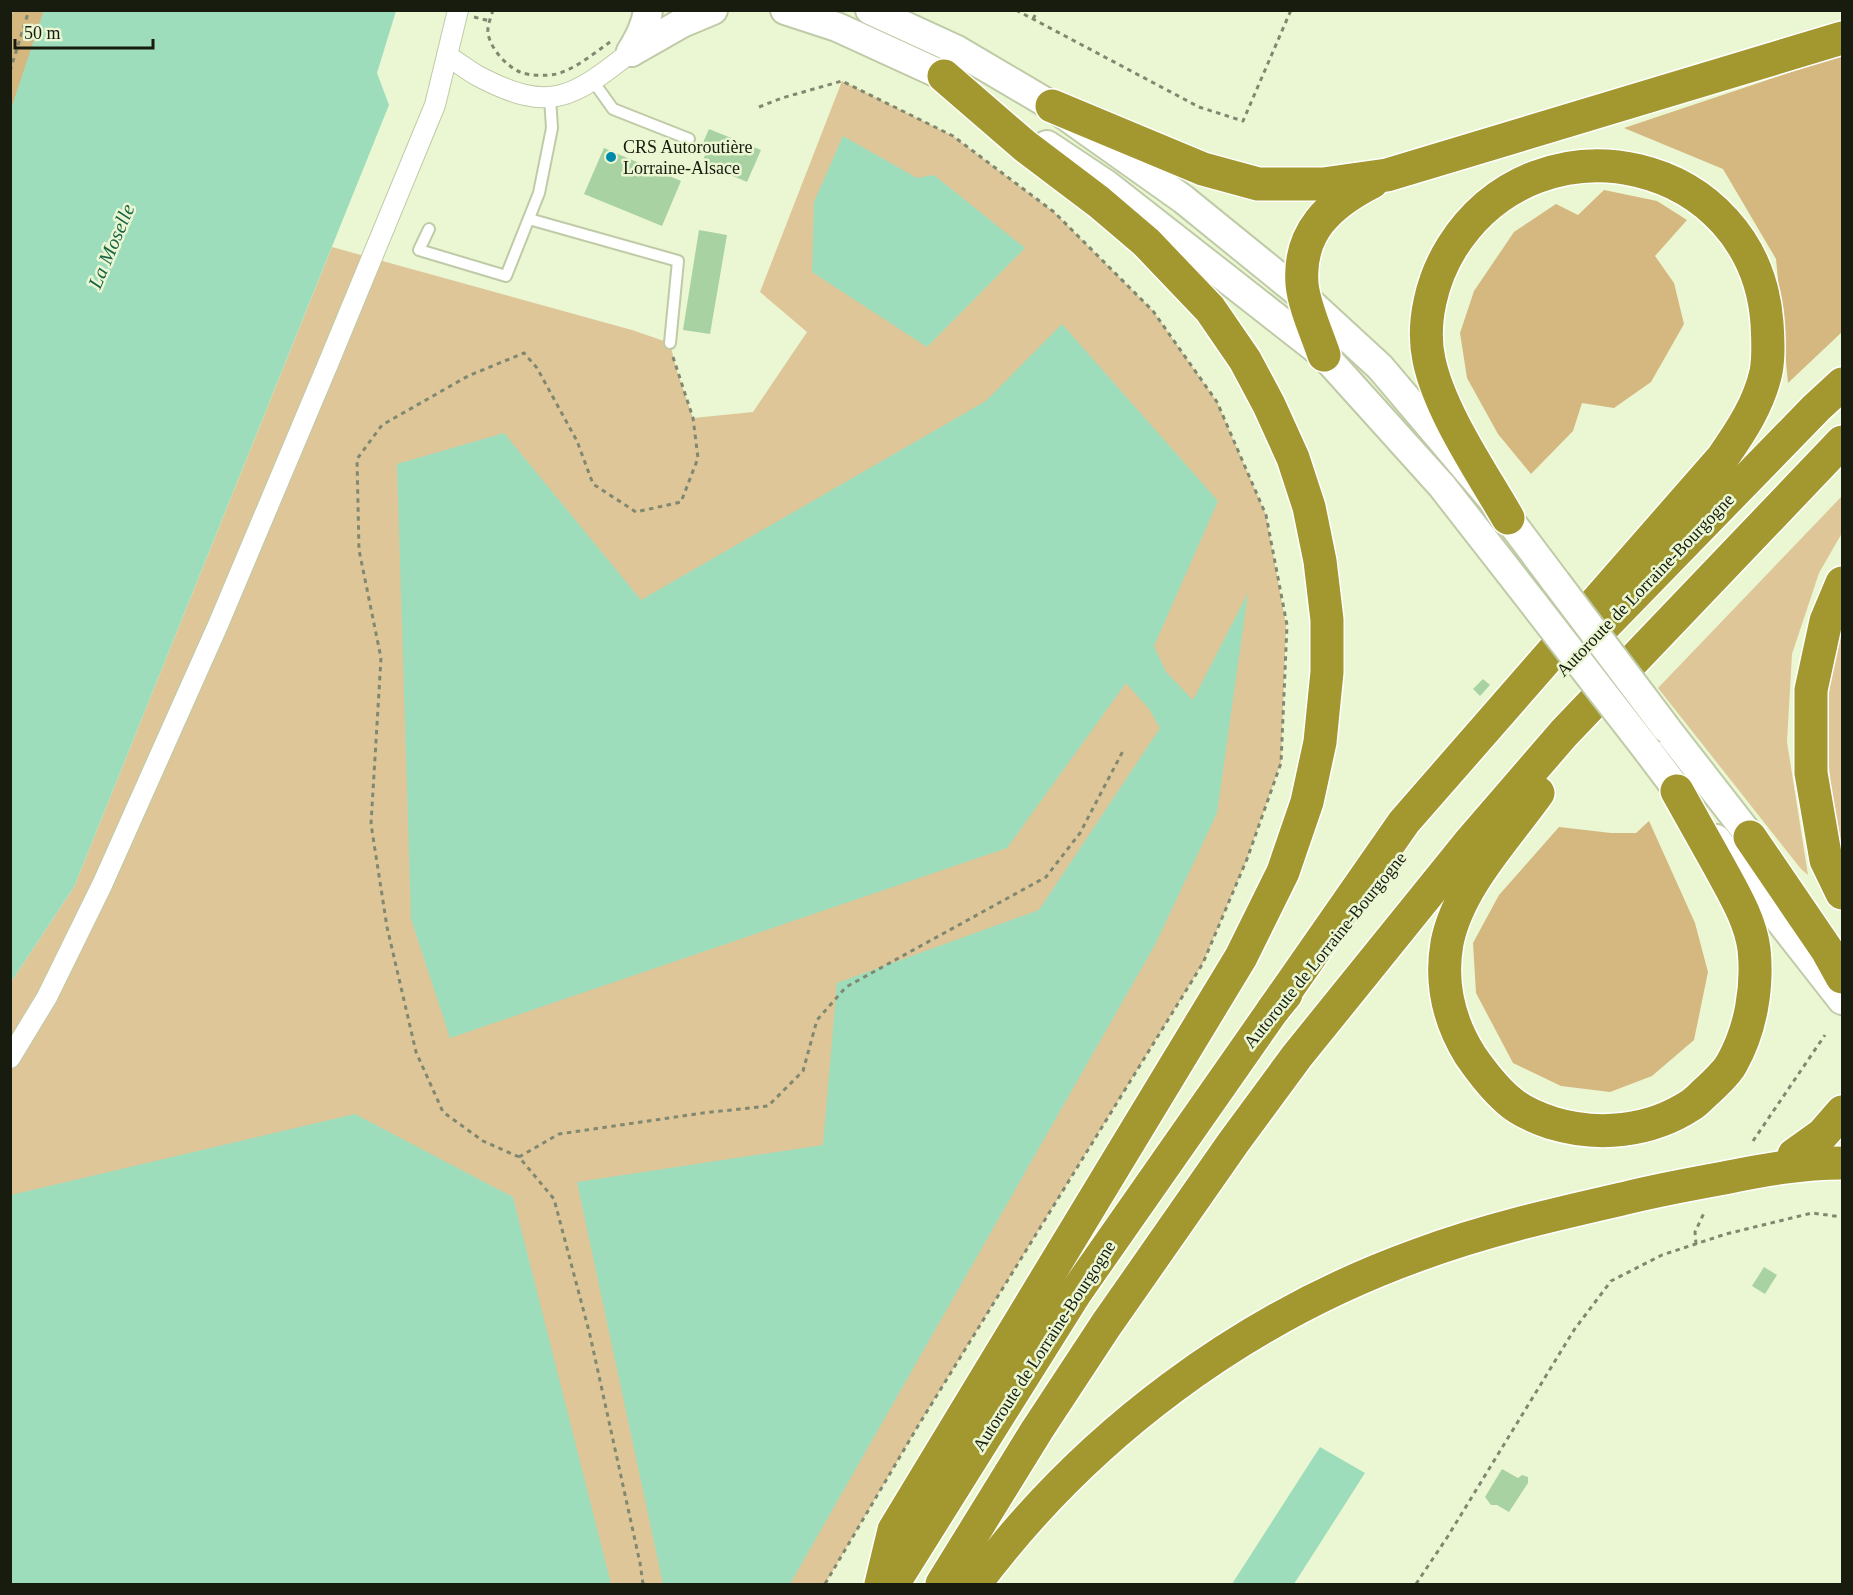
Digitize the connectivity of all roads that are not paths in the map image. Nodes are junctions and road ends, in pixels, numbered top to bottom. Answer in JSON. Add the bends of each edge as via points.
{"nodes":[{"id":1,"x":458,"y":10,"type":"edge"},
{"id":2,"x":648,"y":10,"type":"edge"},
{"id":3,"x":713,"y":10,"type":"edge"},
{"id":4,"x":785,"y":10,"type":"edge"},
{"id":5,"x":870,"y":10,"type":"edge"},
{"id":6,"x":1842,"y":38,"type":"edge"},
{"id":7,"x":623,"y":45,"type":"junction"},
{"id":8,"x":447,"y":56,"type":"junction"},
{"id":9,"x":944,"y":76,"type":"junction"},
{"id":10,"x":592,"y":81,"type":"junction"},
{"id":11,"x":550,"y":98,"type":"junction"},
{"id":12,"x":1052,"y":106,"type":"junction"},
{"id":13,"x":689,"y":139,"type":"dead end"},
{"id":14,"x":1387,"y":175,"type":"junction"},
{"id":15,"x":530,"y":219,"type":"junction"},
{"id":16,"x":429,"y":229,"type":"dead end"},
{"id":17,"x":1305,"y":298,"type":"junction"},
{"id":18,"x":670,"y":343,"type":"road end"},
{"id":19,"x":1324,"y":355,"type":"junction"},
{"id":20,"x":1842,"y":384,"type":"edge"},
{"id":21,"x":1842,"y":442,"type":"edge"},
{"id":22,"x":1508,"y":518,"type":"junction"},
{"id":23,"x":1842,"y":583,"type":"edge"},
{"id":24,"x":1564,"y":733,"type":"junction"},
{"id":25,"x":1677,"y":791,"type":"junction"},
{"id":26,"x":1750,"y":837,"type":"junction"},
{"id":27,"x":1842,"y":893,"type":"edge"},
{"id":28,"x":1842,"y":955,"type":"edge"},
{"id":29,"x":1842,"y":977,"type":"edge"},
{"id":30,"x":1842,"y":1000,"type":"edge"},
{"id":31,"x":1273,"y":1010,"type":"junction"},
{"id":32,"x":10,"y":1058,"type":"edge"},
{"id":33,"x":1842,"y":1112,"type":"edge"},
{"id":34,"x":1794,"y":1155,"type":"dead end"},
{"id":35,"x":1842,"y":1163,"type":"edge"},
{"id":36,"x":881,"y":1584,"type":"edge"},
{"id":37,"x":893,"y":1584,"type":"edge"},
{"id":38,"x":942,"y":1584,"type":"edge"},
{"id":39,"x":975,"y":1584,"type":"edge"}],
"edges":[{"from":1,"to":8,"type":"street"},
{"from":2,"to":7,"type":"main road","via":[[641,36]]},
{"from":3,"to":7,"type":"main road"},
{"from":4,"to":9,"type":"main road","via":[[837,27]]},
{"from":5,"to":12,"type":"main road","via":[[957,50]]},
{"from":6,"to":14,"type":"highway"},
{"from":7,"to":10,"type":"street"},
{"from":8,"to":11,"type":"street","via":[[498,86]]},
{"from":8,"to":32,"type":"street","via":[[435,105],[218,625],[102,885],[47,997]]},
{"from":9,"to":19,"type":"main road","via":[[1107,185]]},
{"from":9,"to":36,"type":"highway","via":[[1146,242],[1210,309],[1245,360],[1293,458],[1309,507],[1327,620],[1327,672],[1320,742],[1307,801],[1282,872],[1241,957],[894,1530]]},
{"from":10,"to":11,"type":"street","via":[[571,93]]},
{"from":10,"to":13,"type":"lane","via":[[612,109]]},
{"from":11,"to":15,"type":"lane","via":[[552,128]]},
{"from":12,"to":14,"type":"highway","via":[[1203,169],[1258,184],[1323,184]]},
{"from":12,"to":17,"type":"main road","via":[[1184,199]]},
{"from":14,"to":17,"type":"highway","via":[[1353,192],[1312,231],[1303,254]]},
{"from":15,"to":16,"type":"lane","via":[[506,276],[419,250]]},
{"from":15,"to":18,"type":"lane","via":[[678,261]]},
{"from":17,"to":19,"type":"highway"},
{"from":17,"to":22,"type":"main road","via":[[1380,367]]},
{"from":19,"to":25,"type":"main road","bridge":true,"via":[[1442,486]]},
{"from":20,"to":31,"type":"highway","name":"Autoroute de Lorraine-Bourgogne","via":[[1609,620],[1455,790]]},
{"from":21,"to":24,"type":"highway"},
{"from":22,"to":26,"type":"main road","bridge":true},
{"from":22,"to":31,"type":"highway","via":[[1453,422],[1428,359],[1426,325],[1443,260],[1482,210],[1517,185],[1558,169],[1625,166],[1660,176],[1701,198],[1733,230],[1754,264],[1765,301],[1769,350],[1759,396],[1723,457],[1404,822]]},
{"from":23,"to":27,"type":"highway","via":[[1826,621],[1811,690],[1810,773],[1826,860]]},
{"from":24,"to":25,"type":"highway","via":[[1553,771],[1484,865],[1456,912],[1444,973],[1448,1007],[1459,1038],[1482,1072],[1509,1101],[1537,1118],[1580,1130],[1632,1129],[1691,1105],[1731,1064],[1747,1026],[1755,987],[1754,948],[1743,909]]},
{"from":24,"to":38,"type":"highway","via":[[1391,938],[1252,1117],[1106,1324]]},
{"from":25,"to":30,"type":"main road"},
{"from":26,"to":28,"type":"main road"},
{"from":26,"to":29,"type":"highway"},
{"from":31,"to":37,"type":"highway","name":"Autoroute de Lorraine-Bourgogne","via":[[1076,1292]]},
{"from":33,"to":34,"type":"highway","via":[[1822,1135]]},
{"from":35,"to":39,"type":"highway","via":[[1770,1169],[1508,1227],[1419,1254],[1306,1304],[1221,1353],[1128,1421],[1024,1524]]}]}
